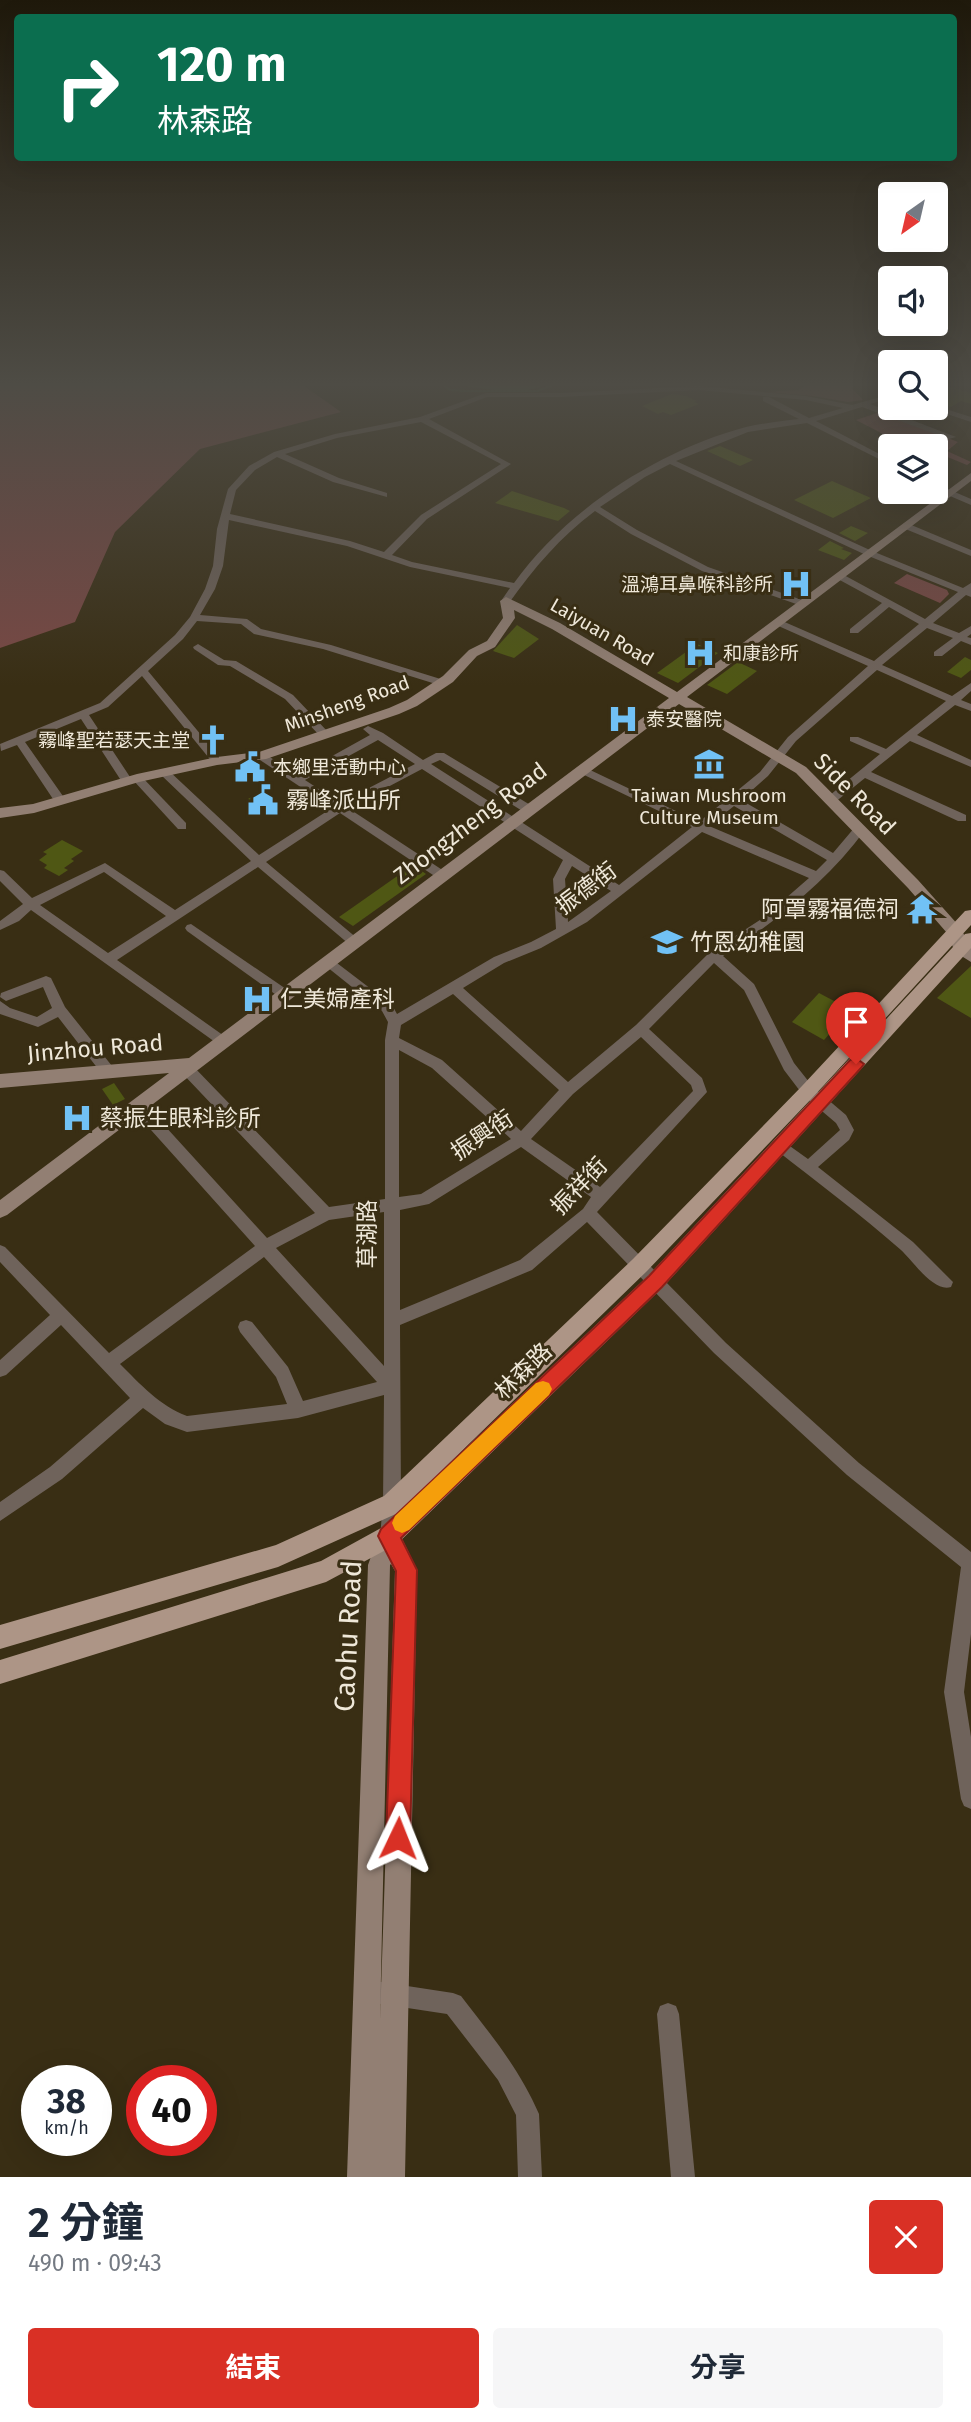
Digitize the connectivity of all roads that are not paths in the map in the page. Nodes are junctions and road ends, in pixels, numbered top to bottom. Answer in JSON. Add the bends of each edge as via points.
{"nodes":[{"id":1,"x":237,"y":483,"type":"edge"},
{"id":2,"x":345,"y":483,"type":"edge"},
{"id":3,"x":478,"y":483,"type":"edge"},
{"id":4,"x":632,"y":483,"type":"edge"},
{"id":5,"x":717,"y":483,"type":"edge"},
{"id":6,"x":963,"y":483,"type":"edge"},
{"id":7,"x":949,"y":493,"type":"junction"},
{"id":8,"x":384,"y":495,"type":"dead end"},
{"id":9,"x":971,"y":502,"type":"edge"},
{"id":10,"x":594,"y":507,"type":"junction"},
{"id":11,"x":225,"y":516,"type":"junction"},
{"id":12,"x":905,"y":526,"type":"junction"},
{"id":13,"x":869,"y":553,"type":"junction"},
{"id":14,"x":971,"y":554,"type":"edge"},
{"id":15,"x":386,"y":556,"type":"junction"},
{"id":16,"x":839,"y":576,"type":"junction"},
{"id":17,"x":514,"y":586,"type":"junction"},
{"id":18,"x":969,"y":590,"type":"edge"},
{"id":19,"x":506,"y":601,"type":"junction"},
{"id":20,"x":802,"y":603,"type":"junction"},
{"id":21,"x":887,"y":603,"type":"junction"},
{"id":22,"x":194,"y":618,"type":"junction"},
{"id":23,"x":776,"y":622,"type":"junction"},
{"id":24,"x":927,"y":624,"type":"junction"},
{"id":25,"x":971,"y":629,"type":"edge"},
{"id":26,"x":854,"y":631,"type":"dead end"},
{"id":27,"x":960,"y":638,"type":"junction"},
{"id":28,"x":971,"y":642,"type":"edge"},
{"id":29,"x":198,"y":647,"type":"dead end"},
{"id":30,"x":938,"y":653,"type":"dead end"},
{"id":31,"x":876,"y":666,"type":"junction"},
{"id":32,"x":140,"y":671,"type":"junction"},
{"id":33,"x":443,"y":683,"type":"junction"},
{"id":34,"x":971,"y":686,"type":"edge"},
{"id":35,"x":679,"y":697,"type":"junction"},
{"id":36,"x":953,"y":700,"type":"junction"},
{"id":37,"x":971,"y":708,"type":"edge"},
{"id":38,"x":84,"y":715,"type":"junction"},
{"id":39,"x":368,"y":729,"type":"dead end"},
{"id":40,"x":324,"y":734,"type":"junction"},
{"id":41,"x":379,"y":735,"type":"junction"},
{"id":42,"x":909,"y":736,"type":"junction"},
{"id":43,"x":855,"y":739,"type":"dead end"},
{"id":44,"x":19,"y":741,"type":"junction"},
{"id":45,"x":1,"y":748,"type":"edge"},
{"id":46,"x":887,"y":753,"type":"junction"},
{"id":47,"x":778,"y":755,"type":"junction"},
{"id":48,"x":261,"y":756,"type":"junction"},
{"id":49,"x":217,"y":761,"type":"junction"},
{"id":50,"x":421,"y":764,"type":"junction"},
{"id":51,"x":971,"y":764,"type":"edge"},
{"id":52,"x":582,"y":770,"type":"junction"},
{"id":53,"x":164,"y":772,"type":"junction"},
{"id":54,"x":864,"y":773,"type":"junction"},
{"id":55,"x":132,"y":779,"type":"junction"},
{"id":56,"x":298,"y":780,"type":"junction"},
{"id":57,"x":59,"y":799,"type":"junction"},
{"id":58,"x":830,"y":800,"type":"junction"},
{"id":59,"x":733,"y":801,"type":"junction"},
{"id":60,"x":340,"y":808,"type":"junction"},
{"id":61,"x":528,"y":809,"type":"junction"},
{"id":62,"x":0,"y":813,"type":"edge"},
{"id":63,"x":962,"y":818,"type":"dead end"},
{"id":64,"x":512,"y":822,"type":"junction"},
{"id":65,"x":183,"y":826,"type":"dead end"},
{"id":66,"x":702,"y":828,"type":"junction"},
{"id":67,"x":859,"y":830,"type":"junction"},
{"id":68,"x":570,"y":858,"type":"junction"},
{"id":69,"x":833,"y":858,"type":"junction"},
{"id":70,"x":258,"y":861,"type":"junction"},
{"id":71,"x":0,"y":874,"type":"edge"},
{"id":72,"x":443,"y":876,"type":"junction"},
{"id":73,"x":818,"y":877,"type":"junction"},
{"id":74,"x":618,"y":890,"type":"junction"},
{"id":75,"x":31,"y":904,"type":"junction"},
{"id":76,"x":174,"y":915,"type":"junction"},
{"id":77,"x":971,"y":915,"type":"edge"},
{"id":78,"x":0,"y":926,"type":"edge"},
{"id":79,"x":191,"y":928,"type":"dead end"},
{"id":80,"x":562,"y":932,"type":"junction"},
{"id":81,"x":354,"y":942,"type":"junction"},
{"id":82,"x":964,"y":943,"type":"edge"},
{"id":83,"x":714,"y":956,"type":"junction"},
{"id":84,"x":109,"y":959,"type":"junction"},
{"id":85,"x":328,"y":963,"type":"junction"},
{"id":86,"x":455,"y":988,"type":"junction"},
{"id":87,"x":284,"y":994,"type":"junction"},
{"id":88,"x":3,"y":1001,"type":"edge"},
{"id":89,"x":60,"y":1010,"type":"junction"},
{"id":90,"x":395,"y":1022,"type":"junction"},
{"id":91,"x":641,"y":1029,"type":"junction"},
{"id":92,"x":392,"y":1040,"type":"junction"},
{"id":93,"x":222,"y":1042,"type":"junction"},
{"id":94,"x":190,"y":1066,"type":"junction"},
{"id":95,"x":107,"y":1070,"type":"junction"},
{"id":96,"x":0,"y":1081,"type":"edge"},
{"id":97,"x":568,"y":1090,"type":"junction"},
{"id":98,"x":815,"y":1096,"type":"junction"},
{"id":99,"x":139,"y":1107,"type":"junction"},
{"id":100,"x":521,"y":1140,"type":"junction"},
{"id":101,"x":780,"y":1146,"type":"junction"},
{"id":102,"x":808,"y":1167,"type":"junction"},
{"id":103,"x":601,"y":1196,"type":"junction"},
{"id":104,"x":392,"y":1205,"type":"junction"},
{"id":105,"x":0,"y":1210,"type":"edge"},
{"id":106,"x":588,"y":1213,"type":"junction"},
{"id":107,"x":326,"y":1214,"type":"junction"},
{"id":108,"x":267,"y":1246,"type":"junction"},
{"id":109,"x":0,"y":1252,"type":"edge"},
{"id":110,"x":640,"y":1265,"type":"junction"},
{"id":111,"x":656,"y":1282,"type":"junction"},
{"id":112,"x":945,"y":1282,"type":"dead end"},
{"id":113,"x":61,"y":1315,"type":"junction"},
{"id":114,"x":391,"y":1321,"type":"junction"},
{"id":115,"x":246,"y":1327,"type":"dead end"},
{"id":116,"x":108,"y":1363,"type":"junction"},
{"id":117,"x":0,"y":1370,"type":"edge"},
{"id":118,"x":391,"y":1386,"type":"junction"},
{"id":119,"x":142,"y":1398,"type":"junction"},
{"id":120,"x":298,"y":1409,"type":"junction"},
{"id":121,"x":392,"y":1504,"type":"junction"},
{"id":122,"x":0,"y":1512,"type":"edge"},
{"id":123,"x":389,"y":1536,"type":"junction"},
{"id":124,"x":971,"y":1563,"type":"edge"},
{"id":125,"x":0,"y":1637,"type":"edge"},
{"id":126,"x":0,"y":1672,"type":"edge"},
{"id":127,"x":971,"y":1799,"type":"edge"},
{"id":128,"x":381,"y":1994,"type":"junction"},
{"id":129,"x":668,"y":2014,"type":"dead end"},
{"id":130,"x":362,"y":2177,"type":"edge"},
{"id":131,"x":390,"y":2177,"type":"edge"},
{"id":132,"x":530,"y":2177,"type":"edge"},
{"id":133,"x":683,"y":2177,"type":"edge"}],
"edges":[{"from":1,"to":11,"type":"street"},
{"from":2,"to":8,"type":"street"},
{"from":3,"to":15,"type":"street","via":[[424,517]]},
{"from":4,"to":10,"type":"street","name":"Minsheng Road"},
{"from":5,"to":13,"type":"street"},
{"from":6,"to":7,"type":"street","name":"Zhongzheng Road"},
{"from":7,"to":9,"type":"street"},
{"from":7,"to":12,"type":"street","name":"Zhongzheng Road"},
{"from":10,"to":17,"type":"street","name":"Minsheng Road","via":[[549,546]]},
{"from":10,"to":20,"type":"street","via":[[705,569]]},
{"from":11,"to":15,"type":"street"},
{"from":11,"to":22,"type":"street","via":[[218,566]]},
{"from":12,"to":13,"type":"street","name":"Zhongzheng Road"},
{"from":12,"to":14,"type":"street"},
{"from":13,"to":16,"type":"street","name":"Zhongzheng Road"},
{"from":13,"to":18,"type":"street"},
{"from":15,"to":17,"type":"street"},
{"from":16,"to":20,"type":"street","name":"Zhongzheng Road"},
{"from":16,"to":21,"type":"street"},
{"from":17,"to":19,"type":"street","name":"Minsheng Road"},
{"from":18,"to":24,"type":"street","name":"振德街"},
{"from":19,"to":33,"type":"street","name":"Minsheng Road","via":[[509,618],[491,644],[473,653]]},
{"from":19,"to":35,"type":"street","name":"Laiyuan Road"},
{"from":20,"to":23,"type":"street","name":"Zhongzheng Road"},
{"from":21,"to":24,"type":"street"},
{"from":21,"to":26,"type":"street"},
{"from":22,"to":32,"type":"street"},
{"from":22,"to":33,"type":"street","via":[[244,621],[261,633]]},
{"from":23,"to":31,"type":"street"},
{"from":23,"to":35,"type":"street","name":"Zhongzheng Road"},
{"from":24,"to":27,"type":"street"},
{"from":24,"to":31,"type":"street","name":"振德街"},
{"from":25,"to":27,"type":"street"},
{"from":27,"to":28,"type":"street"},
{"from":27,"to":30,"type":"street"},
{"from":29,"to":40,"type":"street","via":[[289,698]]},
{"from":31,"to":36,"type":"street"},
{"from":31,"to":47,"type":"street","name":"振德街"},
{"from":32,"to":38,"type":"street","via":[[104,705]]},
{"from":32,"to":49,"type":"street"},
{"from":33,"to":40,"type":"street","name":"Minsheng Road","via":[[412,703]]},
{"from":34,"to":36,"type":"street"},
{"from":35,"to":47,"type":"street","name":"Side Road"},
{"from":35,"to":52,"type":"street","name":"Zhongzheng Road"},
{"from":36,"to":37,"type":"street"},
{"from":36,"to":42,"type":"street"},
{"from":38,"to":44,"type":"street"},
{"from":38,"to":55,"type":"street"},
{"from":39,"to":41,"type":"street"},
{"from":40,"to":48,"type":"street","name":"Minsheng Road"},
{"from":41,"to":50,"type":"street"},
{"from":41,"to":56,"type":"street"},
{"from":42,"to":46,"type":"street"},
{"from":42,"to":51,"type":"street"},
{"from":43,"to":46,"type":"street"},
{"from":44,"to":45,"type":"street"},
{"from":44,"to":57,"type":"street"},
{"from":46,"to":54,"type":"street"},
{"from":47,"to":58,"type":"street","name":"Side Road"},
{"from":47,"to":59,"type":"street","name":"振德街"},
{"from":48,"to":49,"type":"street","name":"Minsheng Road"},
{"from":48,"to":56,"type":"street"},
{"from":49,"to":53,"type":"street","name":"Minsheng Road"},
{"from":50,"to":60,"type":"street"},
{"from":50,"to":61,"type":"street","via":[[440,755]]},
{"from":50,"to":64,"type":"street"},
{"from":52,"to":61,"type":"street","name":"Zhongzheng Road"},
{"from":52,"to":66,"type":"street"},
{"from":53,"to":55,"type":"street","name":"Minsheng Road"},
{"from":53,"to":70,"type":"street"},
{"from":54,"to":58,"type":"street"},
{"from":54,"to":63,"type":"street"},
{"from":55,"to":57,"type":"street","name":"Minsheng Road"},
{"from":55,"to":65,"type":"street"},
{"from":56,"to":60,"type":"street"},
{"from":57,"to":62,"type":"street","name":"Minsheng Road"},
{"from":58,"to":67,"type":"street","name":"Side Road"},
{"from":59,"to":66,"type":"street","name":"振德街"},
{"from":59,"to":69,"type":"street"},
{"from":60,"to":70,"type":"street"},
{"from":60,"to":72,"type":"street"},
{"from":61,"to":64,"type":"street","name":"Zhongzheng Road"},
{"from":64,"to":68,"type":"street"},
{"from":64,"to":72,"type":"street","name":"Zhongzheng Road"},
{"from":66,"to":73,"type":"street"},
{"from":66,"to":74,"type":"street","name":"振德街"},
{"from":67,"to":69,"type":"street","name":"振興街"},
{"from":67,"to":82,"type":"street","name":"Side Road"},
{"from":68,"to":74,"type":"street"},
{"from":68,"to":80,"type":"street","via":[[559,879]]},
{"from":69,"to":73,"type":"street","name":"振興街"},
{"from":70,"to":76,"type":"street"},
{"from":70,"to":81,"type":"street"},
{"from":71,"to":75,"type":"street"},
{"from":72,"to":81,"type":"street","name":"Zhongzheng Road"},
{"from":73,"to":83,"type":"street","name":"振興街","via":[[767,921]]},
{"from":74,"to":80,"type":"street","name":"振德街"},
{"from":75,"to":76,"type":"street","via":[[105,867]]},
{"from":75,"to":78,"type":"street"},
{"from":75,"to":84,"type":"street"},
{"from":76,"to":84,"type":"street"},
{"from":77,"to":82,"type":"main road","name":"林森路"},
{"from":79,"to":87,"type":"street"},
{"from":80,"to":86,"type":"street","name":"振德街","via":[[499,960]]},
{"from":81,"to":85,"type":"street","name":"Zhongzheng Road"},
{"from":82,"to":98,"type":"main road","name":"林森路"},
{"from":83,"to":91,"type":"street","name":"振興街"},
{"from":83,"to":98,"type":"street","via":[[748,987],[789,1066]]},
{"from":84,"to":93,"type":"street"},
{"from":85,"to":87,"type":"street","name":"Zhongzheng Road"},
{"from":85,"to":90,"type":"street","via":[[387,1008]]},
{"from":86,"to":90,"type":"street","name":"振德街"},
{"from":86,"to":97,"type":"street"},
{"from":87,"to":93,"type":"street","name":"Zhongzheng Road"},
{"from":88,"to":89,"type":"street","via":[[5,1011],[38,1022]]},
{"from":88,"to":89,"type":"street","via":[[46,981]]},
{"from":89,"to":95,"type":"street"},
{"from":90,"to":92,"type":"street","name":"草湖路"},
{"from":91,"to":97,"type":"street","name":"振興街"},
{"from":91,"to":103,"type":"street","name":"振祥街","via":[[697,1082],[701,1092]]},
{"from":92,"to":100,"type":"street","via":[[437,1064]]},
{"from":92,"to":104,"type":"street","name":"草湖路"},
{"from":93,"to":94,"type":"street","name":"Zhongzheng Road"},
{"from":94,"to":95,"type":"street","name":"Jinzhou Road"},
{"from":94,"to":99,"type":"street","name":"Zhongzheng Road"},
{"from":94,"to":107,"type":"street"},
{"from":95,"to":96,"type":"street","name":"Jinzhou Road"},
{"from":97,"to":100,"type":"street","name":"振興街"},
{"from":98,"to":101,"type":"main road","name":"林森路"},
{"from":98,"to":102,"type":"street","via":[[847,1130]]},
{"from":98,"to":110,"type":"main road","name":"林森路"},
{"from":99,"to":105,"type":"street","name":"Zhongzheng Road"},
{"from":99,"to":108,"type":"street"},
{"from":100,"to":103,"type":"street"},
{"from":100,"to":104,"type":"street","name":"振興街","via":[[424,1200]]},
{"from":101,"to":102,"type":"street"},
{"from":101,"to":111,"type":"main road","name":"林森路"},
{"from":102,"to":112,"type":"street"},
{"from":103,"to":106,"type":"street","name":"振祥街"},
{"from":104,"to":107,"type":"street","name":"振興街"},
{"from":104,"to":114,"type":"street","name":"草湖路"},
{"from":106,"to":110,"type":"street"},
{"from":106,"to":114,"type":"street","name":"振祥街","via":[[526,1265]]},
{"from":107,"to":108,"type":"street","name":"振興街"},
{"from":108,"to":116,"type":"street","name":"振興街"},
{"from":108,"to":118,"type":"street"},
{"from":109,"to":113,"type":"street"},
{"from":110,"to":111,"type":"street"},
{"from":110,"to":121,"type":"main road","name":"林森路"},
{"from":111,"to":123,"type":"main road","name":"林森路"},
{"from":111,"to":124,"type":"street","via":[[720,1348],[853,1469]]},
{"from":113,"to":116,"type":"street"},
{"from":113,"to":117,"type":"street"},
{"from":114,"to":118,"type":"street","name":"草湖路"},
{"from":115,"to":120,"type":"street","via":[[282,1372]]},
{"from":116,"to":119,"type":"street"},
{"from":118,"to":120,"type":"street"},
{"from":118,"to":121,"type":"street","name":"草湖路"},
{"from":119,"to":120,"type":"street","via":[[171,1419],[187,1424]]},
{"from":119,"to":122,"type":"street","via":[[56,1473]]},
{"from":121,"to":123,"type":"street","name":"草湖路"},
{"from":121,"to":125,"type":"main road","name":"林森路","via":[[278,1556]]},
{"from":123,"to":126,"type":"main road","name":"林森路","via":[[326,1571]]},
{"from":123,"to":128,"type":"street","name":"Caohu Road","via":[[379,1565],[368,1890]]},
{"from":124,"to":127,"type":"street","via":[[954,1692]]},
{"from":128,"to":130,"type":"street","name":"Caohu Road"},
{"from":128,"to":131,"type":"street","name":"Caohu Road"},
{"from":128,"to":132,"type":"street","via":[[453,2004],[506,2072],[527,2114]]},
{"from":129,"to":133,"type":"street"}]}
